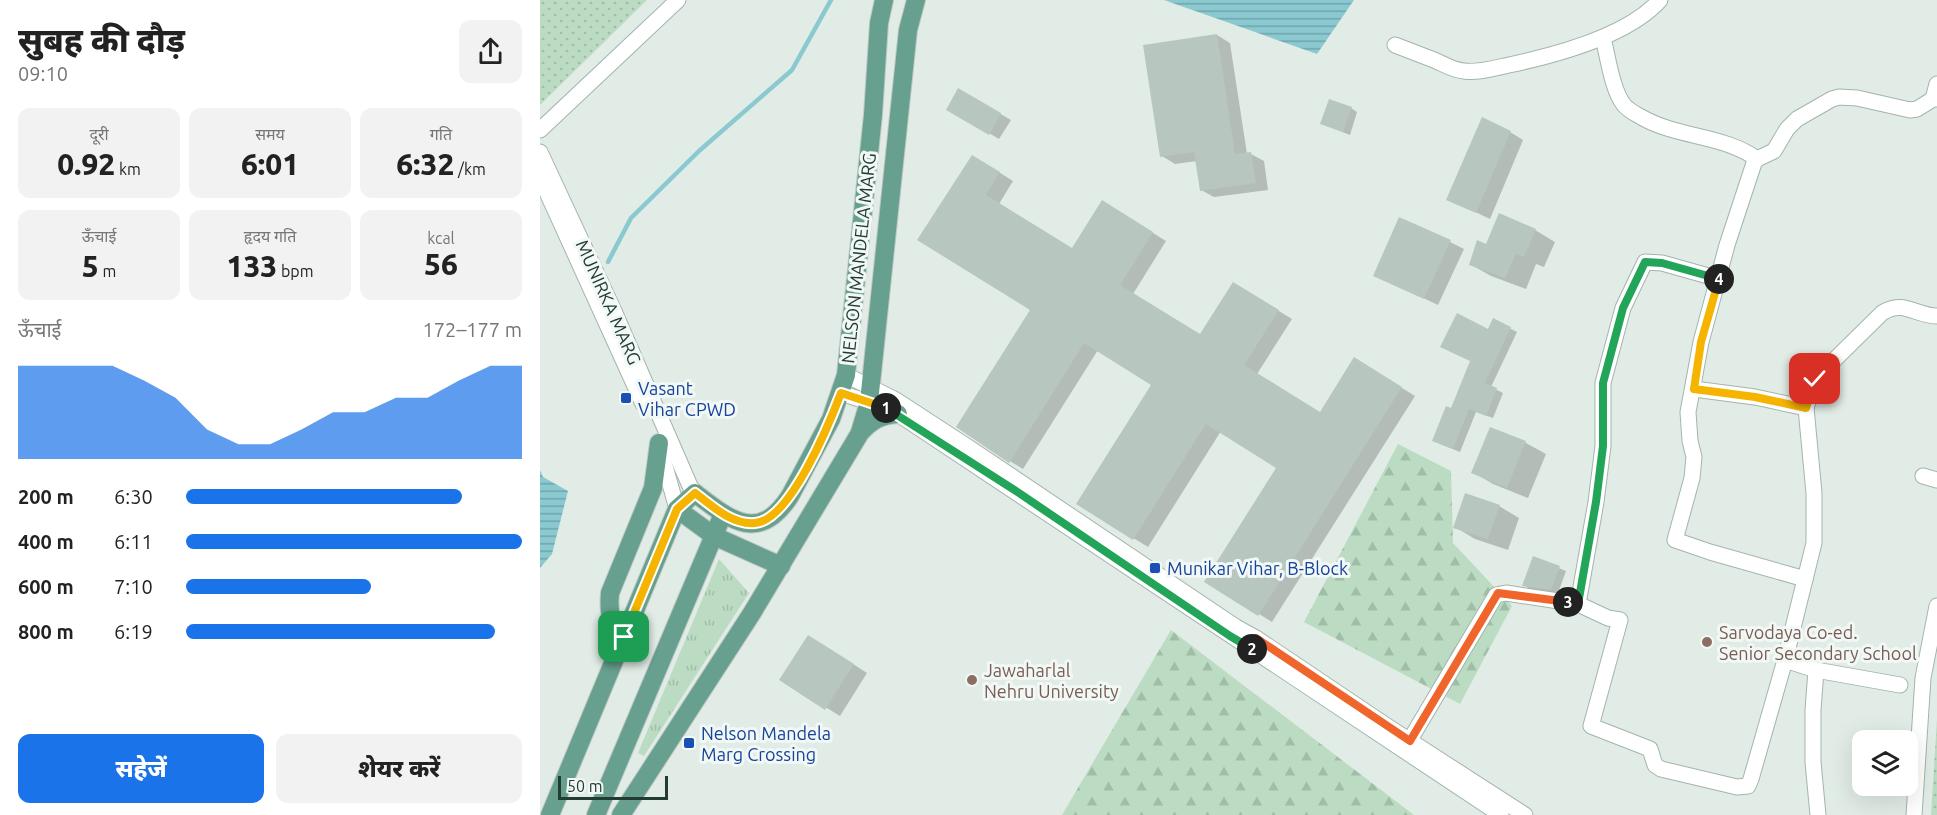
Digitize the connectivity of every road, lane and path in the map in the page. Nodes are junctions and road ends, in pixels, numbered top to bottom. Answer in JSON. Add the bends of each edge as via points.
{"nodes":[{"id":1,"x":678,"y":0,"type":"edge"},
{"id":2,"x":884,"y":0,"type":"edge"},
{"id":3,"x":916,"y":0,"type":"edge"},
{"id":4,"x":1654,"y":2,"type":"edge"},
{"id":5,"x":1603,"y":38,"type":"junction"},
{"id":6,"x":1395,"y":45,"type":"dead end"},
{"id":7,"x":1936,"y":94,"type":"edge"},
{"id":8,"x":540,"y":130,"type":"edge"},
{"id":9,"x":540,"y":152,"type":"edge"},
{"id":10,"x":1757,"y":159,"type":"junction"},
{"id":11,"x":540,"y":177,"type":"edge"},
{"id":12,"x":1719,"y":279,"type":"junction"},
{"id":13,"x":1937,"y":316,"type":"edge"},
{"id":14,"x":846,"y":375,"type":"junction"},
{"id":15,"x":1694,"y":389,"type":"junction"},
{"id":16,"x":841,"y":393,"type":"junction"},
{"id":17,"x":870,"y":394,"type":"junction"},
{"id":18,"x":1806,"y":408,"type":"junction"},
{"id":19,"x":898,"y":414,"type":"junction"},
{"id":20,"x":860,"y":433,"type":"junction"},
{"id":21,"x":660,"y":448,"type":"junction"},
{"id":22,"x":692,"y":490,"type":"junction"},
{"id":23,"x":677,"y":509,"type":"junction"},
{"id":24,"x":723,"y":514,"type":"junction"},
{"id":25,"x":714,"y":536,"type":"junction"},
{"id":26,"x":781,"y":566,"type":"junction"},
{"id":27,"x":1805,"y":579,"type":"junction"},
{"id":28,"x":1578,"y":604,"type":"junction"},
{"id":29,"x":1937,"y":606,"type":"edge"},
{"id":30,"x":624,"y":637,"type":"junction"},
{"id":31,"x":1254,"y":643,"type":"junction"},
{"id":32,"x":1785,"y":660,"type":"junction"},
{"id":33,"x":1816,"y":670,"type":"junction"},
{"id":34,"x":1900,"y":685,"type":"dead end"},
{"id":35,"x":1407,"y":746,"type":"junction"},
{"id":36,"x":550,"y":815,"type":"edge"},
{"id":37,"x":596,"y":815,"type":"edge"},
{"id":38,"x":621,"y":815,"type":"edge"},
{"id":39,"x":1501,"y":815,"type":"edge"},
{"id":40,"x":1525,"y":815,"type":"edge"},
{"id":41,"x":1818,"y":815,"type":"edge"},
{"id":42,"x":1914,"y":815,"type":"edge"}],
"edges":[{"from":1,"to":8,"type":"street"},
{"from":2,"to":14,"type":"main road","name":"NELSON MANDELA MARG"},
{"from":3,"to":17,"type":"main road","name":"NELSON MANDELA MARG","via":[[908,30]]},
{"from":4,"to":5,"type":"street"},
{"from":5,"to":6,"type":"street","via":[[1544,57],[1468,72]]},
{"from":5,"to":10,"type":"street","via":[[1619,96],[1630,111],[1651,123],[1718,141]]},
{"from":7,"to":10,"type":"street","via":[[1910,110],[1857,98],[1832,99],[1797,119],[1774,152]]},
{"from":9,"to":22,"type":"street","name":"MUNIRKA MARG"},
{"from":10,"to":12,"type":"street"},
{"from":11,"to":21,"type":"street","name":"MUNIRKA MARG"},
{"from":12,"to":15,"type":"street","via":[[1701,342]]},
{"from":12,"to":28,"type":"street","via":[[1645,262],[1623,308],[1603,383],[1603,446]]},
{"from":13,"to":18,"type":"street","via":[[1899,306],[1882,313],[1815,379]]},
{"from":14,"to":16,"type":"main road","name":"NELSON MANDELA MARG"},
{"from":14,"to":17,"type":"street"},
{"from":15,"to":18,"type":"street"},
{"from":15,"to":27,"type":"street","via":[[1688,412],[1694,457],[1692,478],[1675,540]]},
{"from":16,"to":17,"type":"street"},
{"from":16,"to":24,"type":"main road","name":"NELSON MANDELA MARG","via":[[810,461],[777,512],[758,523]]},
{"from":17,"to":19,"type":"street"},
{"from":17,"to":20,"type":"main road","name":"NELSON MANDELA MARG"},
{"from":17,"to":31,"type":"street","via":[[896,400],[965,444]]},
{"from":18,"to":27,"type":"street","via":[[1814,543]]},
{"from":19,"to":20,"type":"main road","via":[[879,417]]},
{"from":19,"to":31,"type":"street","via":[[1230,636]]},
{"from":20,"to":26,"type":"main road"},
{"from":21,"to":23,"type":"street","name":"MUNIRKA MARG"},
{"from":21,"to":30,"type":"main road","via":[[653,488],[610,594],[612,620]]},
{"from":22,"to":23,"type":"main road"},
{"from":22,"to":24,"type":"main road","name":"NELSON MANDELA MARG"},
{"from":23,"to":25,"type":"main road"},
{"from":23,"to":30,"type":"main road"},
{"from":24,"to":25,"type":"main road"},
{"from":25,"to":26,"type":"main road"},
{"from":25,"to":37,"type":"main road"},
{"from":26,"to":38,"type":"main road"},
{"from":27,"to":32,"type":"street"},
{"from":28,"to":32,"type":"street","via":[[1620,620],[1591,726],[1650,749],[1655,765],[1661,769],[1737,787],[1748,786]]},
{"from":28,"to":35,"type":"street","via":[[1498,593]]},
{"from":29,"to":42,"type":"street","via":[[1923,678]]},
{"from":30,"to":36,"type":"main road"},
{"from":31,"to":35,"type":"street"},
{"from":32,"to":33,"type":"street"},
{"from":33,"to":34,"type":"street"},
{"from":33,"to":41,"type":"street","via":[[1813,762]]},
{"from":35,"to":39,"type":"street"},
{"from":35,"to":40,"type":"street"}]}
